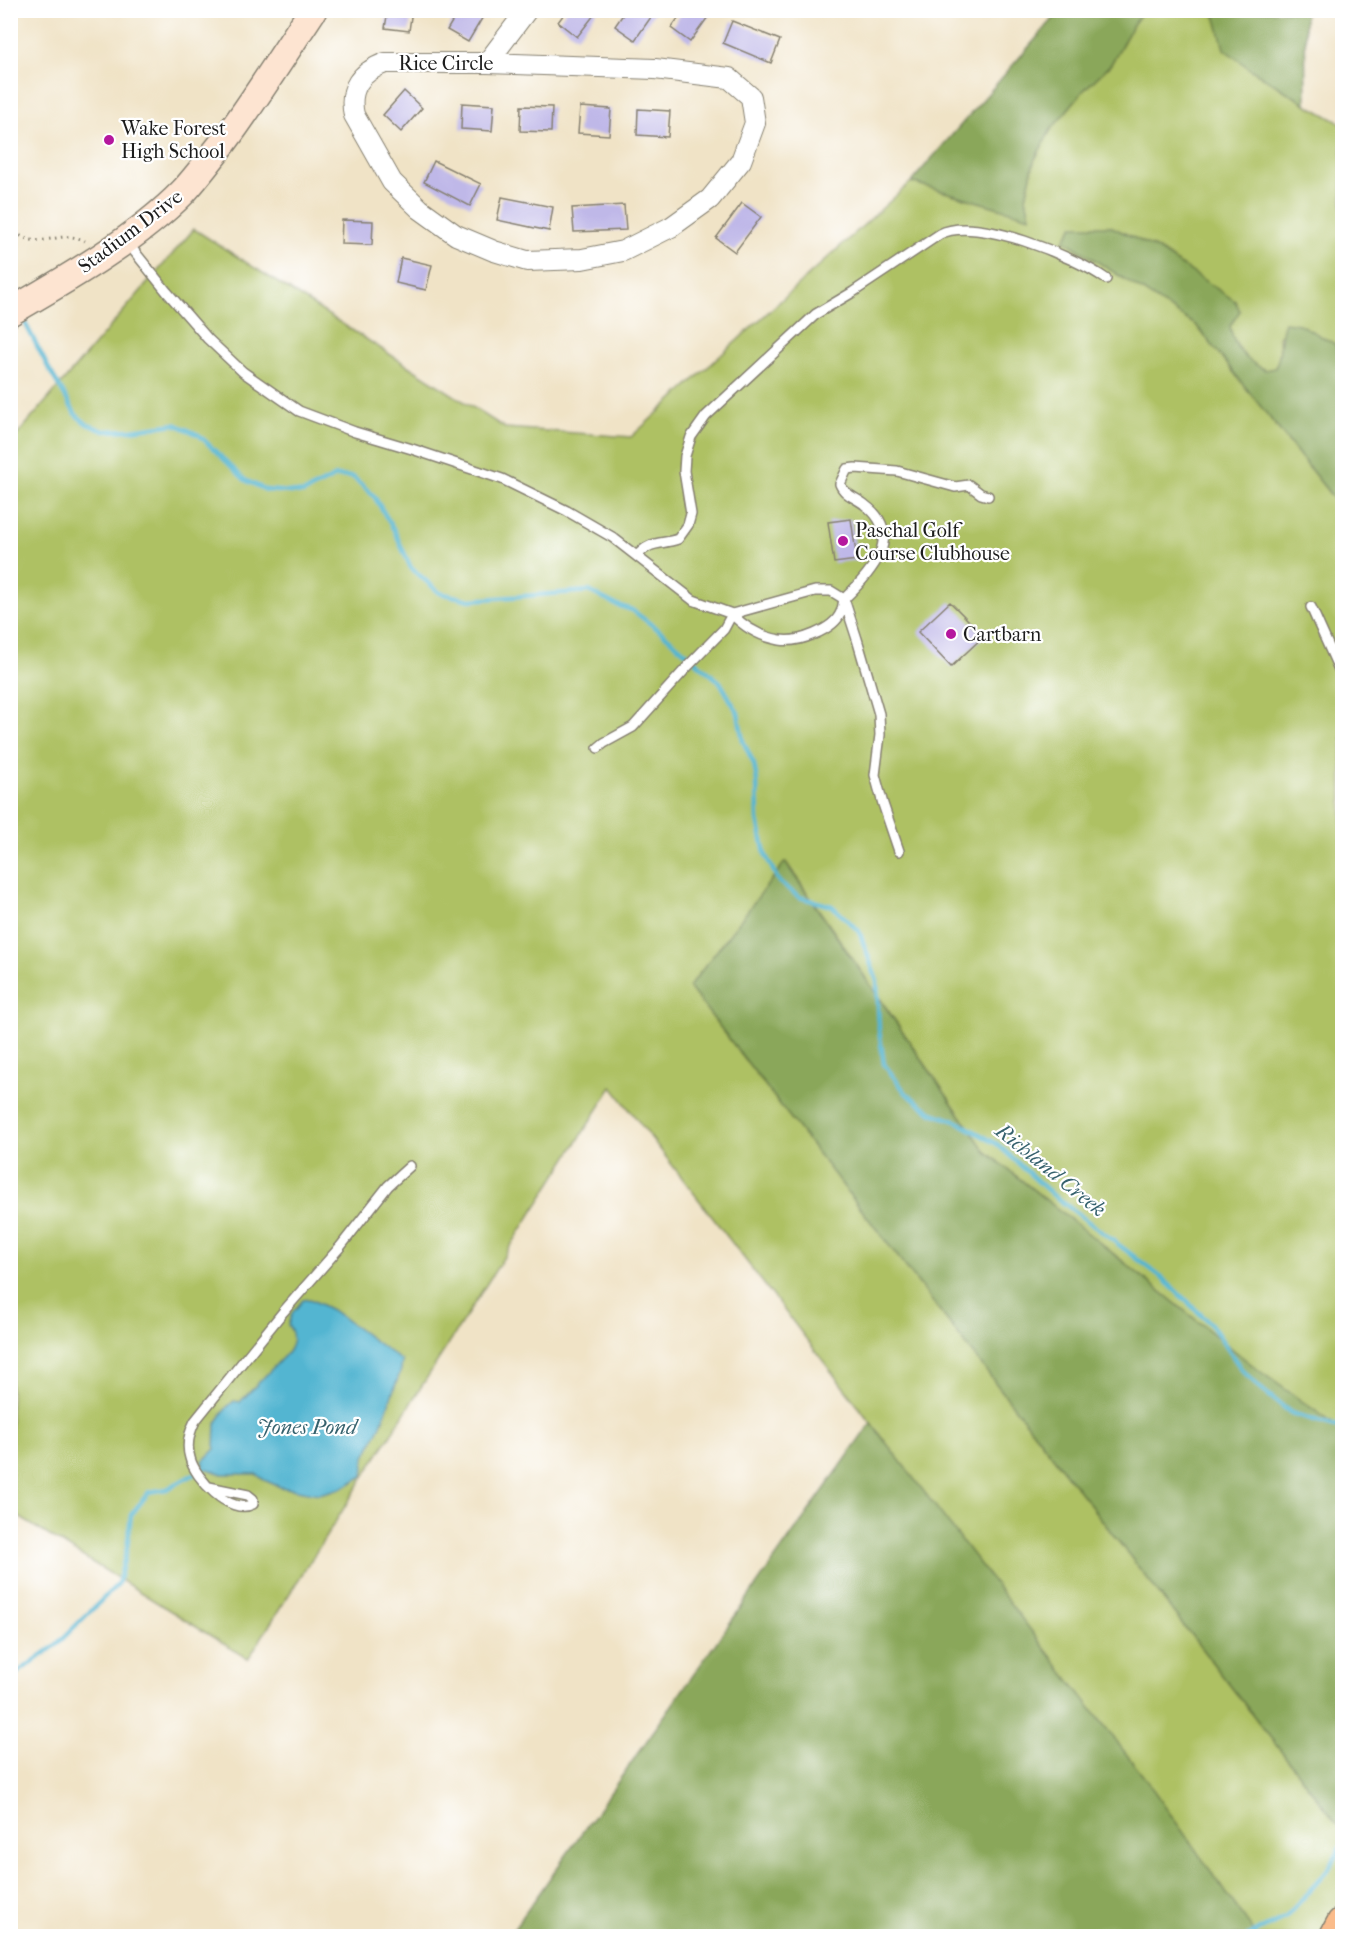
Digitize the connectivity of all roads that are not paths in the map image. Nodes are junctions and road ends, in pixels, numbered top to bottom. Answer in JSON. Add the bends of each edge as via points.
{"nodes":[{"id":1,"x":313,"y":10,"type":"edge"},
{"id":2,"x":527,"y":10,"type":"edge"},
{"id":3,"x":487,"y":63,"type":"junction"},
{"id":4,"x":114,"y":247,"type":"junction"},
{"id":5,"x":1106,"y":279,"type":"dead end"},
{"id":6,"x":10,"y":312,"type":"edge"},
{"id":7,"x":988,"y":496,"type":"dead end"},
{"id":8,"x":637,"y":556,"type":"junction"},
{"id":9,"x":844,"y":598,"type":"junction"},
{"id":10,"x":1311,"y":607,"type":"dead end"},
{"id":11,"x":732,"y":614,"type":"junction"},
{"id":12,"x":1342,"y":676,"type":"edge"},
{"id":13,"x":598,"y":748,"type":"dead end"},
{"id":14,"x":899,"y":851,"type":"dead end"},
{"id":15,"x":410,"y":1166,"type":"dead end"},
{"id":16,"x":209,"y":1487,"type":"dead end"},
{"id":17,"x":1342,"y":1923,"type":"edge"},
{"id":18,"x":1335,"y":1936,"type":"edge"}],
"edges":[{"from":1,"to":4,"type":"street","name":"Stadium Drive","via":[[246,112],[183,192]]},
{"from":2,"to":3,"type":"street"},
{"from":3,"to":3,"type":"street","name":"Rice Circle","via":[[385,63],[360,79],[353,93],[352,109],[392,182],[420,209],[456,235],[527,261],[582,259],[623,251],[671,227],[710,199],[741,161],[755,123],[751,97],[729,78],[655,69]]},
{"from":4,"to":6,"type":"street","name":"Stadium Drive"},
{"from":4,"to":8,"type":"lane","via":[[167,292],[243,372],[298,411],[502,479],[567,511]]},
{"from":5,"to":8,"type":"lane","via":[[1068,257],[1016,239],[955,228],[940,234],[816,314],[711,412],[691,437],[685,456],[688,525],[678,539],[655,543]]},
{"from":7,"to":9,"type":"lane","via":[[969,485],[955,487],[897,471],[848,470],[840,484],[842,490],[880,519],[885,536],[866,578]]},
{"from":8,"to":11,"type":"lane","via":[[693,600]]},
{"from":9,"to":11,"type":"lane","via":[[831,591],[814,591]]},
{"from":9,"to":11,"type":"lane","via":[[835,622],[806,637],[783,641],[743,626]]},
{"from":9,"to":14,"type":"lane","via":[[879,714],[875,774]]},
{"from":10,"to":12,"type":"lane"},
{"from":11,"to":13,"type":"lane","via":[[724,629],[633,727]]},
{"from":15,"to":16,"type":"lane","via":[[388,1186],[195,1422],[188,1440],[190,1459]]},
{"from":17,"to":18,"type":"main road"}]}
